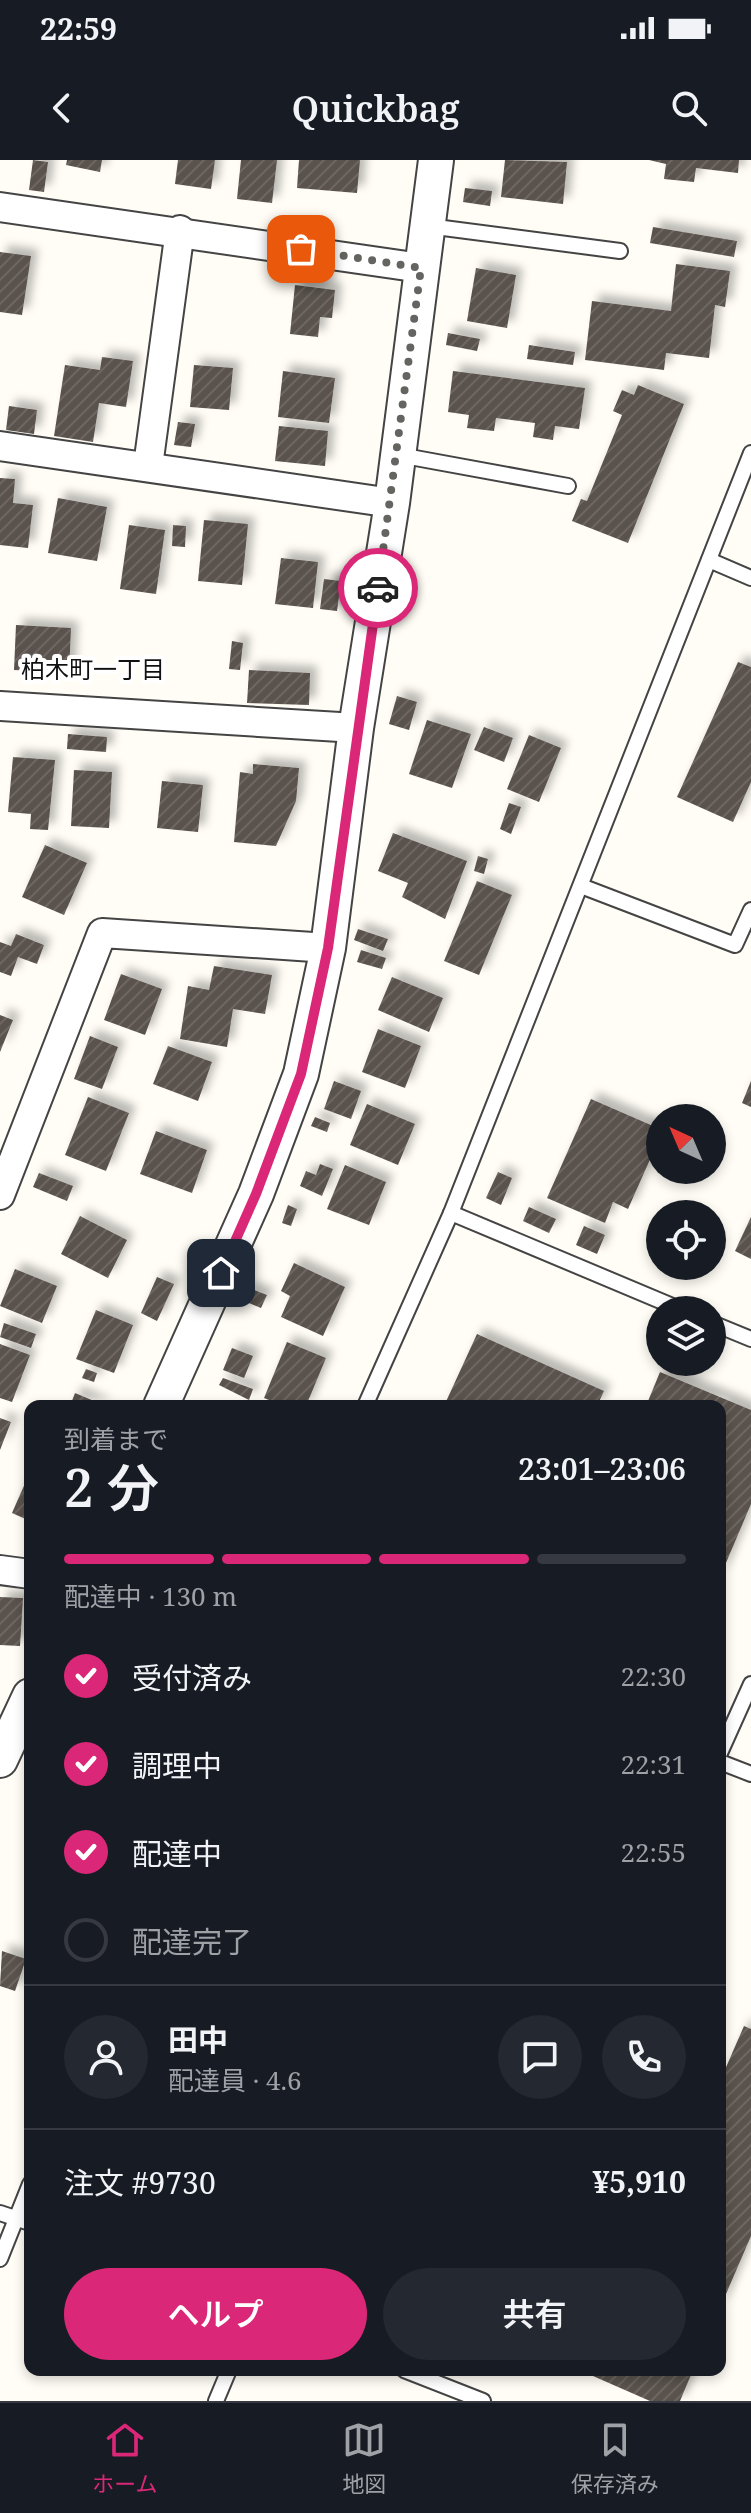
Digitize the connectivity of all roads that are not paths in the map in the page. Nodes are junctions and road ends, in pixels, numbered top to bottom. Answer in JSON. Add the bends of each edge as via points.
{"nodes":[{"id":1,"x":436,"y":160,"type":"edge"},
{"id":2,"x":0,"y":207,"type":"edge"},
{"id":3,"x":427,"y":226,"type":"junction"},
{"id":4,"x":180,"y":230,"type":"junction"},
{"id":5,"x":620,"y":251,"type":"dead end"},
{"id":6,"x":421,"y":268,"type":"junction"},
{"id":7,"x":0,"y":446,"type":"edge"},
{"id":8,"x":751,"y":453,"type":"edge"},
{"id":9,"x":398,"y":455,"type":"junction"},
{"id":10,"x":148,"y":466,"type":"junction"},
{"id":11,"x":568,"y":486,"type":"dead end"},
{"id":12,"x":392,"y":503,"type":"junction"},
{"id":13,"x":709,"y":560,"type":"junction"},
{"id":14,"x":751,"y":578,"type":"edge"},
{"id":15,"x":0,"y":706,"type":"edge"},
{"id":16,"x":356,"y":728,"type":"junction"},
{"id":17,"x":581,"y":886,"type":"junction"},
{"id":18,"x":751,"y":910,"type":"edge"},
{"id":19,"x":328,"y":948,"type":"junction"},
{"id":20,"x":0,"y":1195,"type":"edge"},
{"id":21,"x":451,"y":1213,"type":"junction"},
{"id":22,"x":649,"y":1296,"type":"edge"},
{"id":23,"x":726,"y":1329,"type":"edge"},
{"id":24,"x":751,"y":1339,"type":"edge"},
{"id":25,"x":164,"y":1400,"type":"edge"},
{"id":26,"x":368,"y":1400,"type":"edge"},
{"id":27,"x":0,"y":1570,"type":"edge"},
{"id":28,"x":24,"y":1573,"type":"edge"},
{"id":29,"x":751,"y":1684,"type":"edge"},
{"id":30,"x":24,"y":1709,"type":"edge"},
{"id":31,"x":726,"y":1740,"type":"edge"},
{"id":32,"x":0,"y":1760,"type":"edge"},
{"id":33,"x":726,"y":1764,"type":"edge"},
{"id":34,"x":751,"y":1774,"type":"edge"},
{"id":35,"x":0,"y":2213,"type":"edge"},
{"id":36,"x":24,"y":2221,"type":"edge"},
{"id":37,"x":0,"y":2259,"type":"edge"},
{"id":38,"x":226,"y":2376,"type":"edge"},
{"id":39,"x":419,"y":2376,"type":"edge"},
{"id":40,"x":216,"y":2401,"type":"edge"},
{"id":41,"x":483,"y":2401,"type":"edge"}],
"edges":[{"from":1,"to":3,"type":"street"},
{"from":2,"to":4,"type":"street"},
{"from":3,"to":5,"type":"lane"},
{"from":3,"to":6,"type":"street"},
{"from":4,"to":6,"type":"street"},
{"from":4,"to":10,"type":"street"},
{"from":6,"to":9,"type":"street"},
{"from":7,"to":10,"type":"street"},
{"from":8,"to":13,"type":"lane"},
{"from":9,"to":11,"type":"lane"},
{"from":9,"to":12,"type":"street"},
{"from":10,"to":12,"type":"street"},
{"from":12,"to":16,"type":"street"},
{"from":13,"to":14,"type":"lane"},
{"from":13,"to":17,"type":"lane"},
{"from":15,"to":16,"type":"street"},
{"from":16,"to":19,"type":"street"},
{"from":17,"to":18,"type":"lane","via":[[735,945]]},
{"from":17,"to":21,"type":"lane"},
{"from":19,"to":20,"type":"street","via":[[102,933]]},
{"from":19,"to":25,"type":"street","via":[[301,1074],[256,1194]]},
{"from":21,"to":22,"type":"lane"},
{"from":21,"to":26,"type":"lane"},
{"from":23,"to":24,"type":"lane"},
{"from":27,"to":28,"type":"street"},
{"from":29,"to":31,"type":"lane"},
{"from":30,"to":32,"type":"street"},
{"from":33,"to":34,"type":"lane"},
{"from":35,"to":36,"type":"lane"},
{"from":36,"to":37,"type":"lane"},
{"from":38,"to":40,"type":"lane"},
{"from":39,"to":41,"type":"lane"}]}
